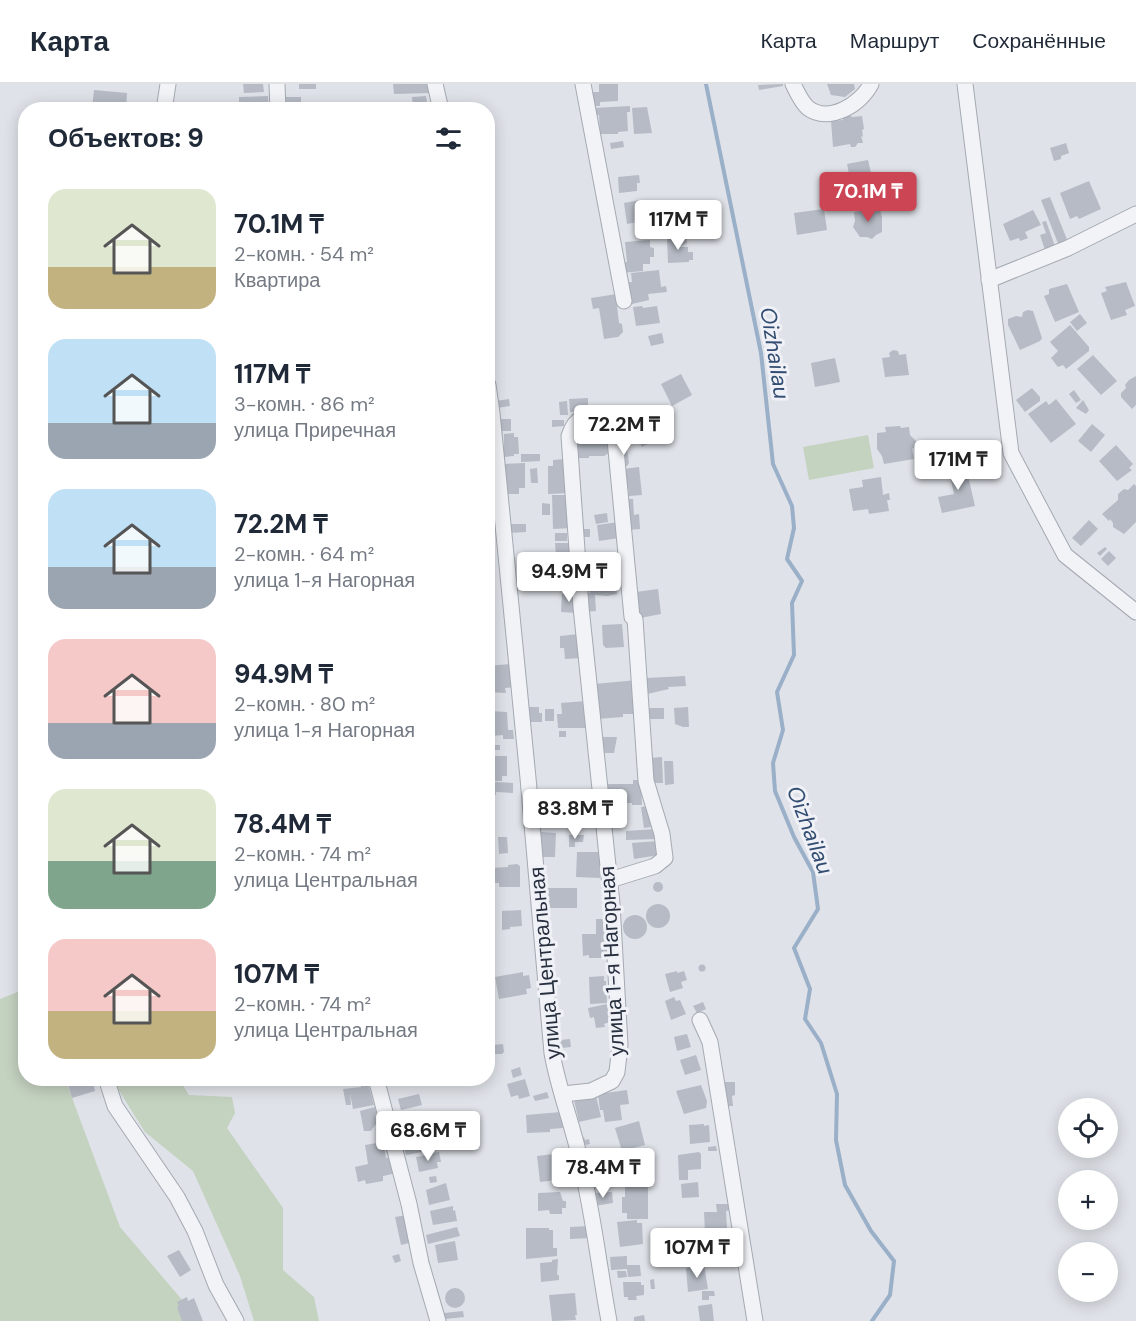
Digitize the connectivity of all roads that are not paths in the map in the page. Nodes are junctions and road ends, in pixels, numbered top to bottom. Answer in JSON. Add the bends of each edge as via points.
{"nodes":[{"id":1,"x":168,"y":84,"type":"edge"},
{"id":2,"x":277,"y":84,"type":"edge"},
{"id":3,"x":435,"y":84,"type":"edge"},
{"id":4,"x":583,"y":84,"type":"edge"},
{"id":5,"x":793,"y":84,"type":"edge"},
{"id":6,"x":871,"y":84,"type":"edge"},
{"id":7,"x":965,"y":84,"type":"edge"},
{"id":8,"x":165,"y":102,"type":"edge"},
{"id":9,"x":278,"y":102,"type":"edge"},
{"id":10,"x":439,"y":102,"type":"edge"},
{"id":11,"x":1136,"y":214,"type":"edge"},
{"id":12,"x":989,"y":280,"type":"junction"},
{"id":13,"x":624,"y":301,"type":"dead end"},
{"id":14,"x":495,"y":442,"type":"edge"},
{"id":15,"x":1136,"y":612,"type":"edge"},
{"id":16,"x":610,"y":880,"type":"junction"},
{"id":17,"x":700,"y":1020,"type":"dead end"},
{"id":18,"x":108,"y":1086,"type":"edge"},
{"id":19,"x":378,"y":1086,"type":"edge"},
{"id":20,"x":563,"y":1094,"type":"junction"},
{"id":21,"x":236,"y":1321,"type":"edge"},
{"id":22,"x":438,"y":1321,"type":"edge"},
{"id":23,"x":609,"y":1321,"type":"edge"},
{"id":24,"x":755,"y":1321,"type":"edge"}],
"edges":[{"from":1,"to":8,"type":"street"},
{"from":2,"to":9,"type":"street"},
{"from":3,"to":10,"type":"street"},
{"from":4,"to":13,"type":"street"},
{"from":5,"to":6,"type":"street","via":[[807,107],[826,114],[853,104]]},
{"from":7,"to":12,"type":"street"},
{"from":11,"to":12,"type":"street","via":[[1068,248]]},
{"from":12,"to":15,"type":"street","via":[[1011,453],[1065,555]]},
{"from":14,"to":20,"type":"street","name":"улица Центральная","via":[[552,1053]]},
{"from":16,"to":16,"type":"street","name":"улица 1-я Нагорная","via":[[655,866],[666,858],[645,769],[635,619],[614,429],[603,419],[581,418],[570,436],[577,561]]},
{"from":16,"to":20,"type":"street","name":"улица 1-я Нагорная","via":[[620,1045],[616,1072],[612,1081],[597,1089]]},
{"from":17,"to":24,"type":"street","via":[[710,1042]]},
{"from":18,"to":21,"type":"street","via":[[115,1106],[177,1197]]},
{"from":19,"to":22,"type":"street"},
{"from":20,"to":23,"type":"street","name":"улица Центральная","via":[[581,1161]]}]}
